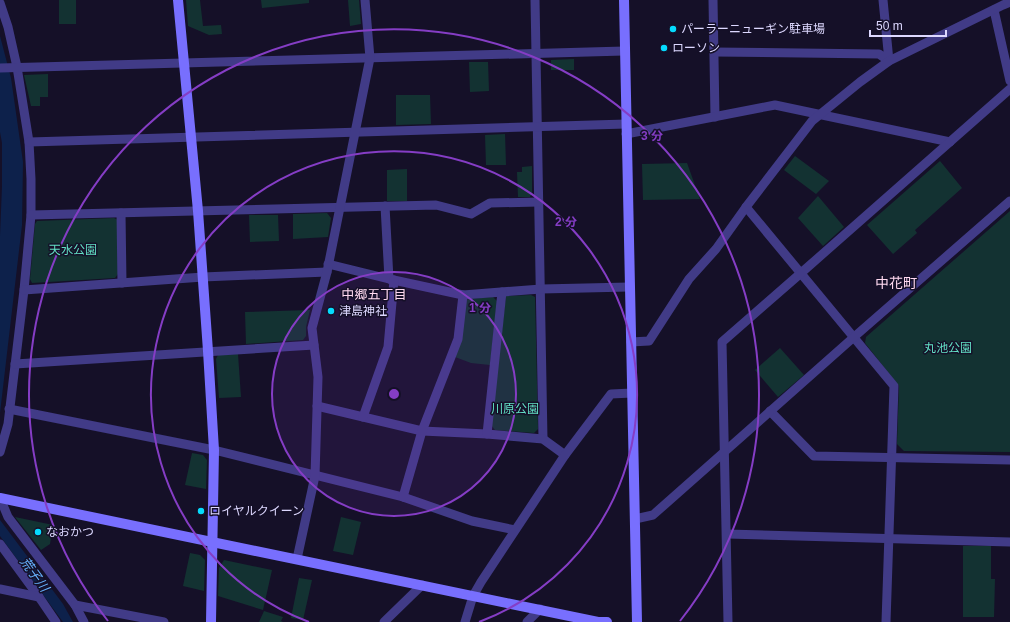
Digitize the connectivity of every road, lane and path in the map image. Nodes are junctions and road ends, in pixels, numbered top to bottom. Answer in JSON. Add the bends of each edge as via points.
{"nodes":[{"id":1,"x":178,"y":0,"type":"edge"},
{"id":2,"x":365,"y":0,"type":"edge"},
{"id":3,"x":535,"y":0,"type":"edge"},
{"id":4,"x":624,"y":0,"type":"edge"},
{"id":5,"x":713,"y":0,"type":"edge"},
{"id":6,"x":882,"y":0,"type":"edge"},
{"id":7,"x":1005,"y":2,"type":"edge"},
{"id":8,"x":0,"y":3,"type":"edge"},
{"id":9,"x":994,"y":10,"type":"junction"},
{"id":10,"x":624,"y":51,"type":"junction"},
{"id":11,"x":714,"y":52,"type":"junction"},
{"id":12,"x":537,"y":53,"type":"junction"},
{"id":13,"x":370,"y":58,"type":"junction"},
{"id":14,"x":889,"y":61,"type":"junction"},
{"id":15,"x":184,"y":63,"type":"junction"},
{"id":16,"x":15,"y":67,"type":"junction"},
{"id":17,"x":0,"y":68,"type":"edge"},
{"id":18,"x":1010,"y":81,"type":"edge"},
{"id":19,"x":1010,"y":89,"type":"edge"},
{"id":20,"x":820,"y":115,"type":"junction"},
{"id":21,"x":715,"y":117,"type":"junction"},
{"id":22,"x":538,"y":127,"type":"junction"},
{"id":23,"x":626,"y":129,"type":"junction"},
{"id":24,"x":355,"y":133,"type":"junction"},
{"id":25,"x":191,"y":138,"type":"junction"},
{"id":26,"x":28,"y":142,"type":"junction"},
{"id":27,"x":950,"y":142,"type":"junction"},
{"id":28,"x":1010,"y":201,"type":"edge"},
{"id":29,"x":539,"y":202,"type":"junction"},
{"id":30,"x":385,"y":206,"type":"junction"},
{"id":31,"x":746,"y":207,"type":"junction"},
{"id":32,"x":340,"y":208,"type":"junction"},
{"id":33,"x":198,"y":211,"type":"junction"},
{"id":34,"x":121,"y":213,"type":"junction"},
{"id":35,"x":31,"y":215,"type":"junction"},
{"id":36,"x":327,"y":268,"type":"junction"},
{"id":37,"x":802,"y":273,"type":"junction"},
{"id":38,"x":203,"y":277,"type":"junction"},
{"id":39,"x":392,"y":280,"type":"junction"},
{"id":40,"x":122,"y":283,"type":"junction"},
{"id":41,"x":629,"y":287,"type":"junction"},
{"id":42,"x":541,"y":289,"type":"junction"},
{"id":43,"x":24,"y":290,"type":"junction"},
{"id":44,"x":502,"y":292,"type":"junction"},
{"id":45,"x":463,"y":295,"type":"junction"},
{"id":46,"x":854,"y":337,"type":"junction"},
{"id":47,"x":630,"y":342,"type":"junction"},
{"id":48,"x":314,"y":345,"type":"junction"},
{"id":49,"x":208,"y":351,"type":"junction"},
{"id":50,"x":15,"y":364,"type":"junction"},
{"id":51,"x":632,"y":393,"type":"junction"},
{"id":52,"x":317,"y":406,"type":"junction"},
{"id":53,"x":10,"y":409,"type":"junction"},
{"id":54,"x":770,"y":411,"type":"junction"},
{"id":55,"x":362,"y":417,"type":"junction"},
{"id":56,"x":422,"y":431,"type":"junction"},
{"id":57,"x":487,"y":434,"type":"junction"},
{"id":58,"x":543,"y":439,"type":"junction"},
{"id":59,"x":214,"y":450,"type":"junction"},
{"id":60,"x":0,"y":452,"type":"edge"},
{"id":61,"x":724,"y":452,"type":"junction"},
{"id":62,"x":565,"y":455,"type":"junction"},
{"id":63,"x":892,"y":458,"type":"junction"},
{"id":64,"x":1010,"y":460,"type":"edge"},
{"id":65,"x":315,"y":476,"type":"junction"},
{"id":66,"x":403,"y":497,"type":"junction"},
{"id":67,"x":0,"y":498,"type":"edge"},
{"id":68,"x":635,"y":519,"type":"junction"},
{"id":69,"x":515,"y":530,"type":"junction"},
{"id":70,"x":727,"y":534,"type":"junction"},
{"id":71,"x":889,"y":539,"type":"junction"},
{"id":72,"x":212,"y":542,"type":"junction"},
{"id":73,"x":1010,"y":542,"type":"edge"},
{"id":74,"x":0,"y":544,"type":"edge"},
{"id":75,"x":297,"y":559,"type":"junction"},
{"id":76,"x":422,"y":585,"type":"junction"},
{"id":77,"x":0,"y":589,"type":"edge"},
{"id":78,"x":473,"y":596,"type":"junction"},
{"id":79,"x":39,"y":597,"type":"junction"},
{"id":80,"x":75,"y":605,"type":"junction"},
{"id":81,"x":540,"y":609,"type":"junction"},
{"id":82,"x":56,"y":622,"type":"edge"},
{"id":83,"x":84,"y":622,"type":"edge"},
{"id":84,"x":164,"y":622,"type":"edge"},
{"id":85,"x":211,"y":622,"type":"edge"},
{"id":86,"x":384,"y":622,"type":"edge"},
{"id":87,"x":465,"y":622,"type":"edge"},
{"id":88,"x":527,"y":622,"type":"edge"},
{"id":89,"x":608,"y":622,"type":"edge"},
{"id":90,"x":637,"y":622,"type":"edge"},
{"id":91,"x":728,"y":622,"type":"edge"},
{"id":92,"x":886,"y":622,"type":"edge"}],
"edges":[{"from":1,"to":15,"type":"street"},
{"from":2,"to":13,"type":"street"},
{"from":3,"to":12,"type":"street"},
{"from":4,"to":10,"type":"street"},
{"from":5,"to":11,"type":"street"},
{"from":6,"to":14,"type":"street"},
{"from":7,"to":9,"type":"street"},
{"from":8,"to":16,"type":"street","via":[[8,27]]},
{"from":9,"to":14,"type":"street"},
{"from":9,"to":18,"type":"street"},
{"from":10,"to":12,"type":"street"},
{"from":10,"to":23,"type":"street"},
{"from":11,"to":14,"type":"street","via":[[879,54]]},
{"from":11,"to":21,"type":"street"},
{"from":12,"to":13,"type":"street"},
{"from":12,"to":22,"type":"street"},
{"from":13,"to":15,"type":"street"},
{"from":13,"to":24,"type":"street"},
{"from":14,"to":20,"type":"street"},
{"from":15,"to":16,"type":"street"},
{"from":15,"to":25,"type":"street"},
{"from":16,"to":17,"type":"street"},
{"from":16,"to":26,"type":"street"},
{"from":19,"to":27,"type":"street"},
{"from":20,"to":21,"type":"street","via":[[775,105]]},
{"from":20,"to":27,"type":"street"},
{"from":20,"to":31,"type":"street","via":[[812,121]]},
{"from":21,"to":23,"type":"street"},
{"from":22,"to":23,"type":"street"},
{"from":22,"to":24,"type":"street"},
{"from":22,"to":29,"type":"street"},
{"from":23,"to":41,"type":"street"},
{"from":24,"to":25,"type":"street"},
{"from":24,"to":32,"type":"street"},
{"from":25,"to":26,"type":"street"},
{"from":25,"to":33,"type":"street"},
{"from":26,"to":35,"type":"street"},
{"from":27,"to":37,"type":"street"},
{"from":28,"to":46,"type":"street"},
{"from":29,"to":30,"type":"street","via":[[490,203],[471,214],[436,205]]},
{"from":29,"to":42,"type":"street"},
{"from":30,"to":32,"type":"street"},
{"from":30,"to":39,"type":"street"},
{"from":31,"to":37,"type":"street"},
{"from":31,"to":47,"type":"street","via":[[716,249],[689,279],[649,341]]},
{"from":32,"to":33,"type":"street"},
{"from":32,"to":36,"type":"street"},
{"from":33,"to":34,"type":"street"},
{"from":33,"to":38,"type":"street"},
{"from":34,"to":35,"type":"street"},
{"from":34,"to":40,"type":"street"},
{"from":35,"to":43,"type":"street"},
{"from":36,"to":38,"type":"street"},
{"from":36,"to":39,"type":"street"},
{"from":36,"to":48,"type":"street","via":[[312,328]]},
{"from":37,"to":46,"type":"street"},
{"from":37,"to":61,"type":"street","via":[[722,342]]},
{"from":38,"to":40,"type":"street"},
{"from":38,"to":49,"type":"street"},
{"from":39,"to":45,"type":"street"},
{"from":39,"to":55,"type":"street","via":[[388,346]]},
{"from":40,"to":43,"type":"street"},
{"from":41,"to":42,"type":"street"},
{"from":41,"to":47,"type":"street"},
{"from":42,"to":44,"type":"street"},
{"from":42,"to":58,"type":"street"},
{"from":43,"to":50,"type":"street"},
{"from":44,"to":45,"type":"street"},
{"from":44,"to":57,"type":"street"},
{"from":45,"to":56,"type":"street","via":[[458,339]]},
{"from":46,"to":54,"type":"street"},
{"from":46,"to":63,"type":"street","via":[[894,386]]},
{"from":47,"to":51,"type":"street"},
{"from":48,"to":49,"type":"street"},
{"from":48,"to":52,"type":"street","via":[[318,377]]},
{"from":49,"to":50,"type":"street"},
{"from":49,"to":59,"type":"street"},
{"from":50,"to":53,"type":"street"},
{"from":51,"to":62,"type":"street","via":[[611,394]]},
{"from":51,"to":68,"type":"street"},
{"from":52,"to":55,"type":"street"},
{"from":52,"to":65,"type":"street"},
{"from":53,"to":59,"type":"street"},
{"from":53,"to":60,"type":"street"},
{"from":54,"to":61,"type":"street"},
{"from":54,"to":63,"type":"street","via":[[814,456]]},
{"from":55,"to":56,"type":"street"},
{"from":56,"to":57,"type":"street"},
{"from":56,"to":66,"type":"street"},
{"from":57,"to":58,"type":"street"},
{"from":58,"to":62,"type":"street"},
{"from":59,"to":65,"type":"street"},
{"from":59,"to":72,"type":"street"},
{"from":61,"to":68,"type":"street","via":[[653,515]]},
{"from":61,"to":70,"type":"street"},
{"from":62,"to":69,"type":"street"},
{"from":63,"to":64,"type":"street"},
{"from":63,"to":71,"type":"street"},
{"from":65,"to":66,"type":"street"},
{"from":65,"to":75,"type":"street"},
{"from":66,"to":69,"type":"street","via":[[472,521]]},
{"from":67,"to":72,"type":"street"},
{"from":67,"to":80,"type":"street","via":[[8,516]]},
{"from":68,"to":90,"type":"street"},
{"from":69,"to":78,"type":"street"},
{"from":70,"to":71,"type":"street"},
{"from":70,"to":91,"type":"street"},
{"from":71,"to":73,"type":"street"},
{"from":71,"to":92,"type":"street"},
{"from":72,"to":75,"type":"street"},
{"from":72,"to":85,"type":"street"},
{"from":74,"to":79,"type":"street"},
{"from":75,"to":76,"type":"street"},
{"from":76,"to":78,"type":"street"},
{"from":76,"to":86,"type":"street"},
{"from":77,"to":79,"type":"street"},
{"from":78,"to":81,"type":"street"},
{"from":78,"to":87,"type":"street"},
{"from":79,"to":82,"type":"street"},
{"from":80,"to":83,"type":"street"},
{"from":80,"to":84,"type":"street"},
{"from":81,"to":88,"type":"street"},
{"from":81,"to":89,"type":"street"}]}
